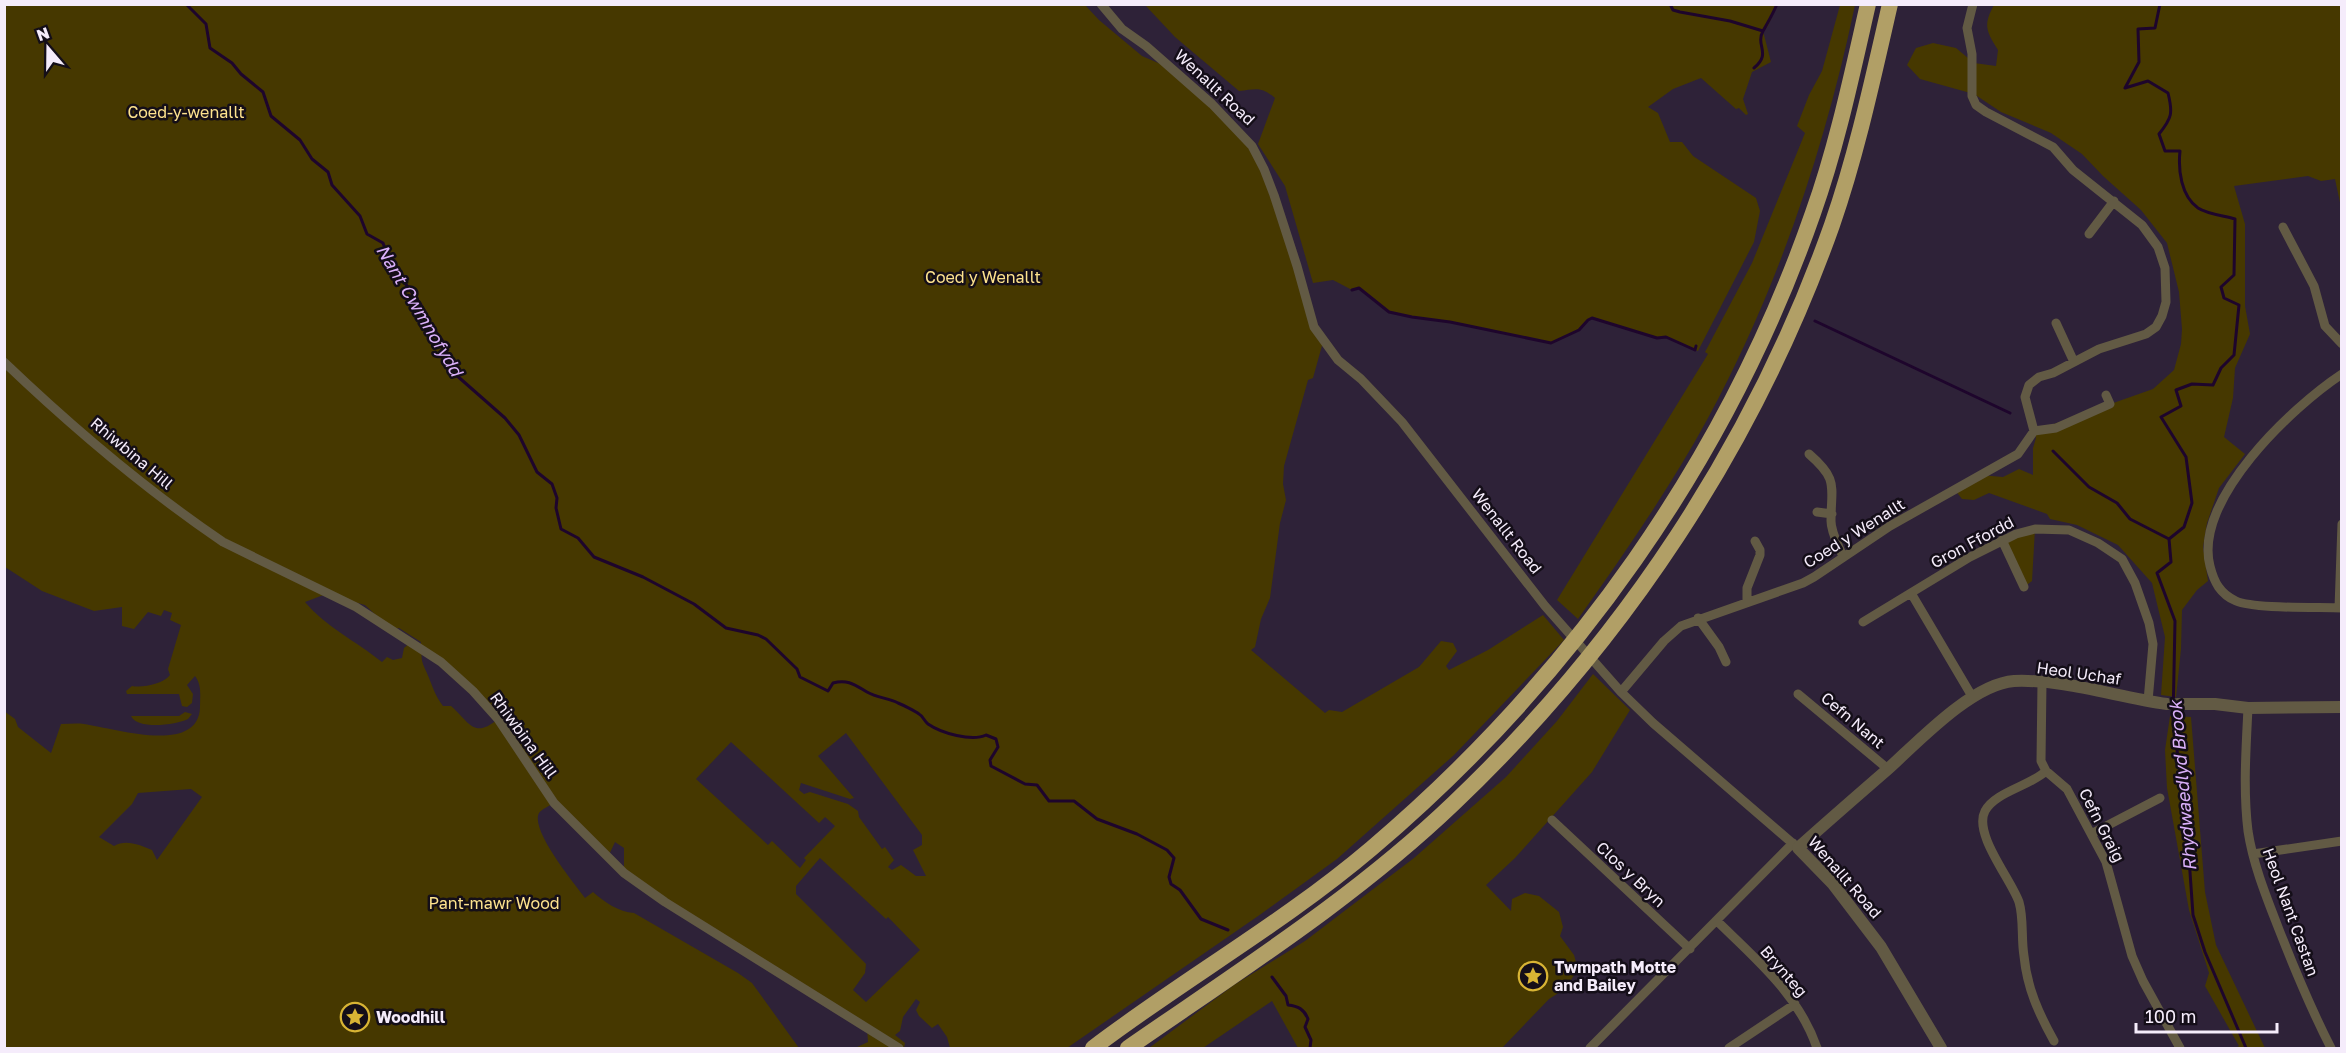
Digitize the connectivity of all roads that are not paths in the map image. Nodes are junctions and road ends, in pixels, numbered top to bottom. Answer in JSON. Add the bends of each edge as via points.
{"nodes":[{"id":1,"x":1101,"y":4,"type":"edge"},
{"id":2,"x":1868,"y":4,"type":"edge"},
{"id":3,"x":1890,"y":4,"type":"edge"},
{"id":4,"x":1973,"y":4,"type":"edge"},
{"id":5,"x":2114,"y":201,"type":"junction"},
{"id":6,"x":2283,"y":227,"type":"dead end"},
{"id":7,"x":2089,"y":234,"type":"dead end"},
{"id":8,"x":2056,"y":323,"type":"dead end"},
{"id":9,"x":2342,"y":344,"type":"edge"},
{"id":10,"x":4,"y":362,"type":"edge"},
{"id":11,"x":2074,"y":363,"type":"junction"},
{"id":12,"x":2342,"y":374,"type":"edge"},
{"id":13,"x":2106,"y":395,"type":"dead end"},
{"id":14,"x":2034,"y":431,"type":"junction"},
{"id":15,"x":1809,"y":454,"type":"dead end"},
{"id":16,"x":1817,"y":512,"type":"dead end"},
{"id":17,"x":1832,"y":514,"type":"junction"},
{"id":18,"x":2342,"y":524,"type":"edge"},
{"id":19,"x":2002,"y":540,"type":"junction"},
{"id":20,"x":1755,"y":541,"type":"dead end"},
{"id":21,"x":1843,"y":557,"type":"junction"},
{"id":22,"x":2024,"y":587,"type":"dead end"},
{"id":23,"x":1911,"y":593,"type":"junction"},
{"id":24,"x":1747,"y":602,"type":"junction"},
{"id":25,"x":2340,"y":608,"type":"edge"},
{"id":26,"x":1698,"y":618,"type":"junction"},
{"id":27,"x":1863,"y":622,"type":"dead end"},
{"id":28,"x":1726,"y":662,"type":"dead end"},
{"id":29,"x":2042,"y":682,"type":"junction"},
{"id":30,"x":1621,"y":692,"type":"junction"},
{"id":31,"x":1798,"y":694,"type":"dead end"},
{"id":32,"x":1972,"y":698,"type":"junction"},
{"id":33,"x":2148,"y":701,"type":"junction"},
{"id":34,"x":2342,"y":707,"type":"edge"},
{"id":35,"x":2248,"y":708,"type":"junction"},
{"id":36,"x":1888,"y":769,"type":"junction"},
{"id":37,"x":2046,"y":771,"type":"junction"},
{"id":38,"x":2160,"y":798,"type":"dead end"},
{"id":39,"x":1552,"y":820,"type":"dead end"},
{"id":40,"x":2091,"y":834,"type":"junction"},
{"id":41,"x":2342,"y":842,"type":"edge"},
{"id":42,"x":1796,"y":845,"type":"junction"},
{"id":43,"x":2253,"y":854,"type":"junction"},
{"id":44,"x":1717,"y":921,"type":"junction"},
{"id":45,"x":1690,"y":949,"type":"junction"},
{"id":46,"x":1795,"y":1004,"type":"junction"},
{"id":47,"x":2054,"y":1041,"type":"dead end"},
{"id":48,"x":899,"y":1048,"type":"edge"},
{"id":49,"x":1093,"y":1048,"type":"edge"},
{"id":50,"x":1128,"y":1048,"type":"edge"},
{"id":51,"x":1590,"y":1048,"type":"edge"},
{"id":52,"x":1729,"y":1048,"type":"edge"},
{"id":53,"x":1817,"y":1048,"type":"edge"},
{"id":54,"x":1941,"y":1048,"type":"edge"},
{"id":55,"x":2180,"y":1048,"type":"edge"},
{"id":56,"x":2331,"y":1048,"type":"edge"}],
"edges":[{"from":1,"to":30,"type":"street","name":"Wenallt Road","via":[[1122,29],[1212,104],[1252,146],[1274,195],[1314,327],[1323,342],[1402,422],[1545,606]]},
{"from":2,"to":49,"type":"highway","via":[[1814,212],[1768,323],[1733,400],[1681,490],[1608,598],[1519,707],[1371,848]]},
{"from":3,"to":50,"type":"highway","via":[[1848,174],[1814,272],[1733,444],[1702,499],[1633,602],[1552,699],[1453,804],[1342,897]]},
{"from":4,"to":5,"type":"street","via":[[1967,28],[1976,105],[2053,147],[2073,170]]},
{"from":5,"to":7,"type":"street"},
{"from":5,"to":11,"type":"street","via":[[2142,225],[2158,247],[2165,268],[2164,310],[2160,322],[2146,334],[2099,349]]},
{"from":6,"to":9,"type":"street","via":[[2314,286],[2325,326]]},
{"from":8,"to":11,"type":"street"},
{"from":10,"to":48,"type":"street","name":"Rhiwbina Hill","via":[[162,499],[203,529],[356,607],[441,662],[498,719],[554,802],[624,873]]},
{"from":11,"to":14,"type":"street","via":[[2029,385],[2025,397]]},
{"from":12,"to":25,"type":"street","via":[[2273,432],[2232,484],[2216,513],[2208,558],[2216,587],[2236,601]]},
{"from":13,"to":14,"type":"street","via":[[2110,404],[2056,428]]},
{"from":14,"to":21,"type":"street","name":"Coed y Wenallt","via":[[2018,454]]},
{"from":15,"to":17,"type":"street","via":[[1829,474]]},
{"from":16,"to":17,"type":"street"},
{"from":17,"to":21,"type":"street","via":[[1833,534]]},
{"from":18,"to":25,"type":"street"},
{"from":19,"to":22,"type":"street"},
{"from":19,"to":23,"type":"street","name":"Gron Ffordd"},
{"from":19,"to":33,"type":"street","name":"Gron Ffordd","via":[[2035,529],[2069,530],[2122,559],[2135,583],[2153,644]]},
{"from":20,"to":24,"type":"street","via":[[1760,555],[1747,588]]},
{"from":21,"to":24,"type":"street","name":"Coed y Wenallt","via":[[1803,583]]},
{"from":23,"to":27,"type":"street","name":"Gron Ffordd"},
{"from":23,"to":32,"type":"street"},
{"from":24,"to":26,"type":"street","name":"Coed y Wenallt"},
{"from":26,"to":28,"type":"street"},
{"from":26,"to":30,"type":"street","name":"Coed y Wenallt","via":[[1674,632]]},
{"from":29,"to":32,"type":"street","name":"Heol Uchaf","via":[[2012,681]]},
{"from":29,"to":33,"type":"street","name":"Heol Uchaf"},
{"from":29,"to":37,"type":"street","via":[[2040,743]]},
{"from":30,"to":42,"type":"street","name":"Wenallt Road"},
{"from":31,"to":36,"type":"street","name":"Cefn Nant"},
{"from":32,"to":36,"type":"street","name":"Heol Uchaf","via":[[1941,720]]},
{"from":33,"to":35,"type":"street","name":"Heol Uchaf"},
{"from":34,"to":35,"type":"street","name":"Heol Uchaf"},
{"from":35,"to":43,"type":"street","name":"Heol Nant Castan","via":[[2245,797]]},
{"from":36,"to":42,"type":"street","name":"Heol Uchaf"},
{"from":37,"to":40,"type":"street","name":"Cefn Graig","via":[[2067,789]]},
{"from":37,"to":47,"type":"street","via":[[1999,798],[1986,808],[1982,819],[2018,901],[2031,993]]},
{"from":38,"to":40,"type":"street"},
{"from":39,"to":45,"type":"street","name":"Clos y Bryn"},
{"from":40,"to":55,"type":"street","name":"Cefn Graig","via":[[2106,862],[2132,956]]},
{"from":41,"to":43,"type":"street"},
{"from":42,"to":44,"type":"street"},
{"from":42,"to":54,"type":"street","name":"Wenallt Road","via":[[1833,884],[1881,947]]},
{"from":43,"to":56,"type":"street","name":"Heol Nant Castan","via":[[2287,949]]},
{"from":44,"to":45,"type":"street"},
{"from":44,"to":46,"type":"street","name":"Brynteg","via":[[1777,980]]},
{"from":45,"to":51,"type":"street"},
{"from":46,"to":52,"type":"street"},
{"from":46,"to":53,"type":"street","name":"Brynteg"}]}
